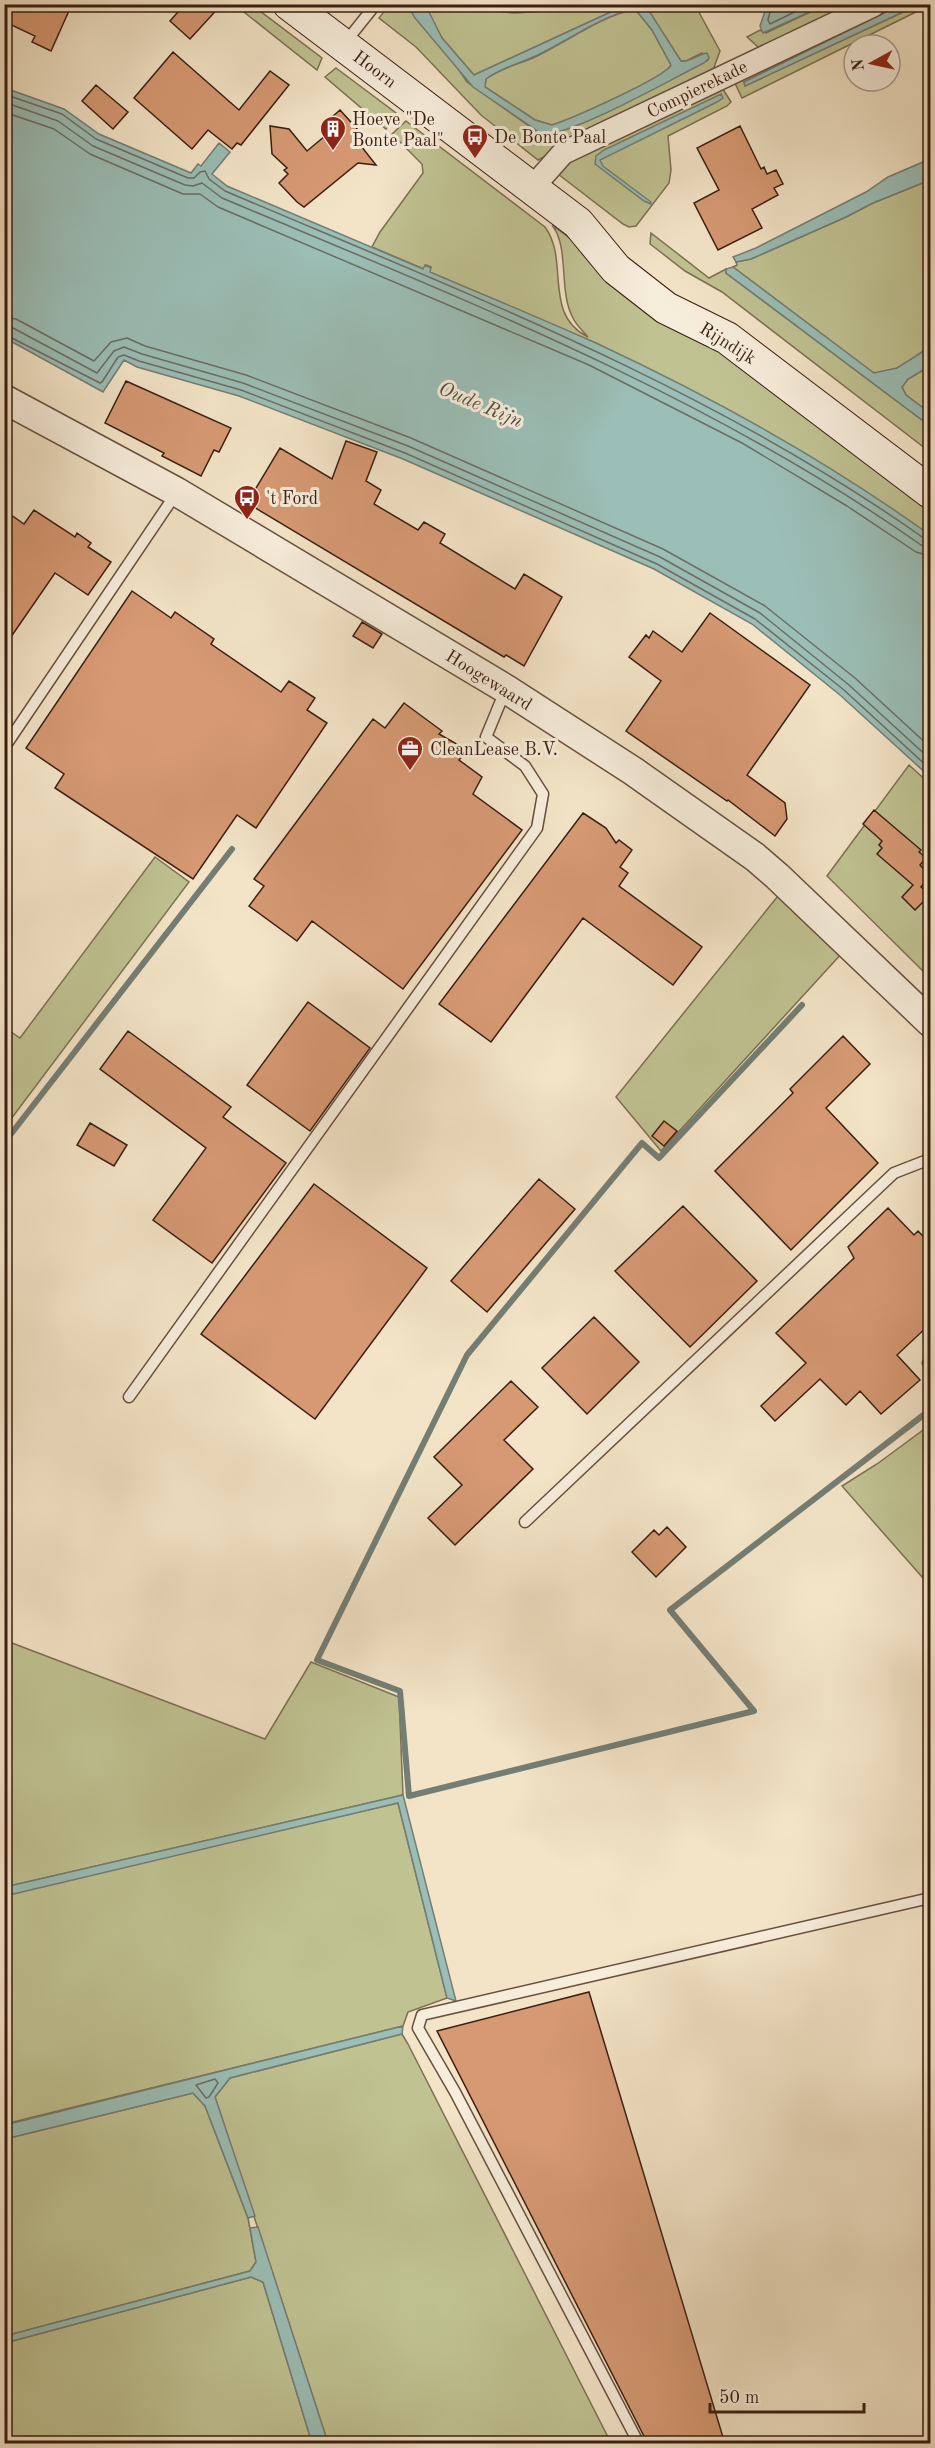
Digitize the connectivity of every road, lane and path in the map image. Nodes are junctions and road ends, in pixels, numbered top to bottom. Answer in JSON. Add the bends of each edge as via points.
{"nodes":[{"id":1,"x":376,"y":4,"type":"edge"},
{"id":2,"x":874,"y":4,"type":"edge"},
{"id":3,"x":297,"y":8,"type":"edge"},
{"id":4,"x":343,"y":45,"type":"junction"},
{"id":5,"x":532,"y":188,"type":"junction"},
{"id":6,"x":4,"y":399,"type":"edge"},
{"id":7,"x":177,"y":492,"type":"junction"},
{"id":8,"x":930,"y":492,"type":"edge"},
{"id":9,"x":506,"y":689,"type":"junction"},
{"id":10,"x":4,"y":747,"type":"edge"},
{"id":11,"x":930,"y":1022,"type":"edge"},
{"id":12,"x":930,"y":1159,"type":"edge"},
{"id":13,"x":129,"y":1397,"type":"dead end"},
{"id":14,"x":525,"y":1522,"type":"dead end"},
{"id":15,"x":930,"y":1898,"type":"edge"},
{"id":16,"x":639,"y":2444,"type":"edge"}],
"edges":[{"from":1,"to":4,"type":"lane"},
{"from":2,"to":5,"type":"street","name":"Compierekade","via":[[563,153]]},
{"from":3,"to":4,"type":"main road","name":"Hoorn"},
{"from":4,"to":5,"type":"main road","name":"Hoorn"},
{"from":5,"to":8,"type":"main road","name":"Rijndijk","via":[[578,223],[616,269],[666,308],[727,338]]},
{"from":6,"to":7,"type":"street","name":"Hoogewaard"},
{"from":7,"to":9,"type":"street","name":"Hoogewaard"},
{"from":7,"to":10,"type":"lane"},
{"from":9,"to":11,"type":"street","name":"Hoogewaard","via":[[633,771],[755,857]]},
{"from":9,"to":13,"type":"lane","via":[[486,737],[525,766],[543,794],[537,828]]},
{"from":12,"to":14,"type":"lane","via":[[894,1173]]},
{"from":15,"to":16,"type":"lane","via":[[422,2015],[418,2028]]}]}
